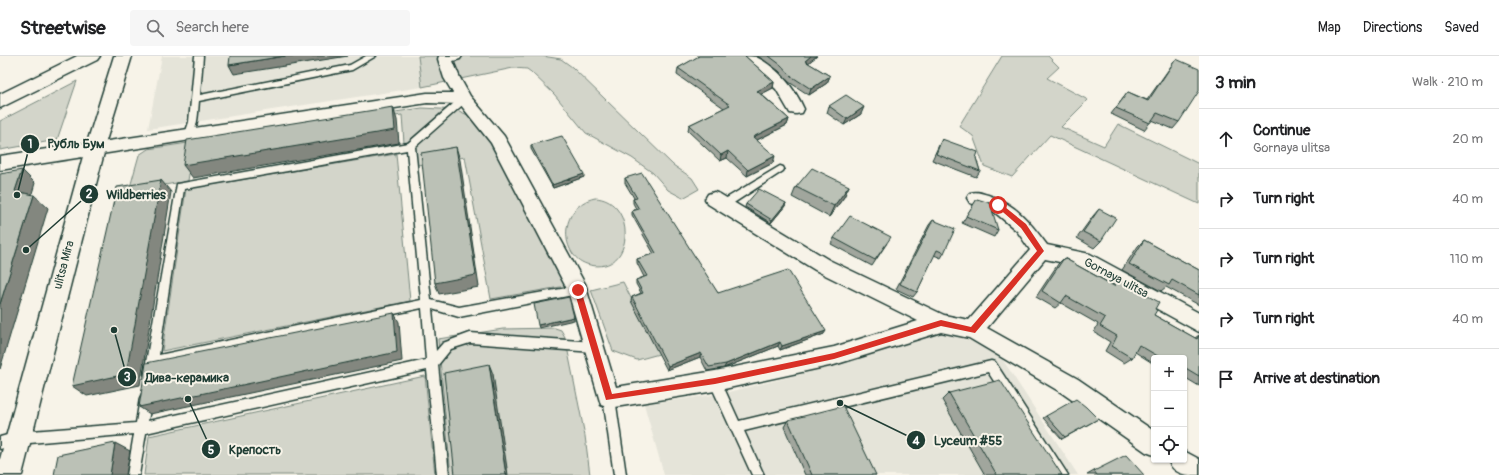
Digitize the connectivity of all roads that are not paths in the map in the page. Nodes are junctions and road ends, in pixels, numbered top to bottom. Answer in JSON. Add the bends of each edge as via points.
{"nodes":[{"id":1,"x":91,"y":56,"type":"edge"},
{"id":2,"x":123,"y":56,"type":"edge"},
{"id":3,"x":200,"y":56,"type":"edge"},
{"id":4,"x":372,"y":56,"type":"edge"},
{"id":5,"x":745,"y":56,"type":"edge"},
{"id":6,"x":448,"y":57,"type":"edge"},
{"id":7,"x":195,"y":99,"type":"junction"},
{"id":8,"x":464,"y":99,"type":"junction"},
{"id":9,"x":0,"y":102,"type":"edge"},
{"id":10,"x":796,"y":109,"type":"dead end"},
{"id":11,"x":189,"y":134,"type":"junction"},
{"id":12,"x":412,"y":146,"type":"junction"},
{"id":13,"x":95,"y":148,"type":"junction"},
{"id":14,"x":0,"y":163,"type":"edge"},
{"id":15,"x":780,"y":169,"type":"dead end"},
{"id":16,"x":976,"y":198,"type":"edge"},
{"id":17,"x":718,"y":202,"type":"joint"},
{"id":18,"x":1041,"y":251,"type":"junction"},
{"id":19,"x":578,"y":290,"type":"junction"},
{"id":20,"x":426,"y":303,"type":"junction"},
{"id":21,"x":941,"y":323,"type":"junction"},
{"id":22,"x":1199,"y":323,"type":"edge"},
{"id":23,"x":973,"y":330,"type":"junction"},
{"id":24,"x":594,"y":346,"type":"junction"},
{"id":25,"x":152,"y":361,"type":"junction"},
{"id":26,"x":432,"y":364,"type":"junction"},
{"id":27,"x":715,"y":381,"type":"junction"},
{"id":28,"x":609,"y":398,"type":"junction"},
{"id":29,"x":736,"y":427,"type":"junction"},
{"id":30,"x":141,"y":428,"type":"junction"},
{"id":31,"x":9,"y":441,"type":"edge"},
{"id":32,"x":1151,"y":442,"type":"edge"},
{"id":33,"x":1185,"y":463,"type":"edge"},
{"id":34,"x":1199,"y":472,"type":"edge"},
{"id":35,"x":9,"y":475,"type":"edge"},
{"id":36,"x":133,"y":475,"type":"edge"},
{"id":37,"x":443,"y":475,"type":"edge"},
{"id":38,"x":620,"y":475,"type":"edge"},
{"id":39,"x":758,"y":475,"type":"edge"},
{"id":40,"x":1062,"y":475,"type":"edge"}],
"edges":[{"from":1,"to":9,"type":"main road"},
{"from":2,"to":13,"type":"main road","name":"ulitsa Mira"},
{"from":3,"to":7,"type":"lane"},
{"from":4,"to":7,"type":"lane","via":[[352,67]]},
{"from":5,"to":10,"type":"street","via":[[786,89]]},
{"from":6,"to":8,"type":"street","via":[[452,78]]},
{"from":7,"to":11,"type":"lane"},
{"from":8,"to":11,"type":"street","via":[[427,98]]},
{"from":8,"to":12,"type":"lane"},
{"from":8,"to":19,"type":"street","via":[[498,140]]},
{"from":11,"to":13,"type":"street"},
{"from":12,"to":20,"type":"lane"},
{"from":12,"to":25,"type":"lane","via":[[180,186]]},
{"from":13,"to":14,"type":"main road"},
{"from":13,"to":31,"type":"main road","name":"ulitsa Mira"},
{"from":15,"to":17,"type":"lane"},
{"from":16,"to":18,"type":"street","via":[[998,205],[1024,226]]},
{"from":17,"to":21,"type":"street","via":[[822,265]]},
{"from":18,"to":22,"type":"street","name":"Gornaya ulitsa","via":[[1083,259]]},
{"from":18,"to":23,"type":"street"},
{"from":19,"to":20,"type":"lane","via":[[459,312]]},
{"from":19,"to":24,"type":"street"},
{"from":20,"to":25,"type":"lane"},
{"from":20,"to":26,"type":"lane"},
{"from":21,"to":23,"type":"street"},
{"from":21,"to":27,"type":"street","via":[[834,356]]},
{"from":23,"to":32,"type":"street","via":[[1070,386]]},
{"from":24,"to":26,"type":"lane","via":[[470,338],[447,346]]},
{"from":24,"to":28,"type":"street"},
{"from":25,"to":30,"type":"lane"},
{"from":26,"to":30,"type":"lane"},
{"from":26,"to":37,"type":"lane"},
{"from":27,"to":28,"type":"street"},
{"from":27,"to":29,"type":"lane"},
{"from":28,"to":38,"type":"lane"},
{"from":29,"to":39,"type":"lane"},
{"from":29,"to":40,"type":"lane","via":[[992,366]]},
{"from":30,"to":31,"type":"lane"},
{"from":30,"to":36,"type":"lane"},
{"from":31,"to":35,"type":"main road","name":"ulitsa Mira"},
{"from":33,"to":34,"type":"street"}]}
